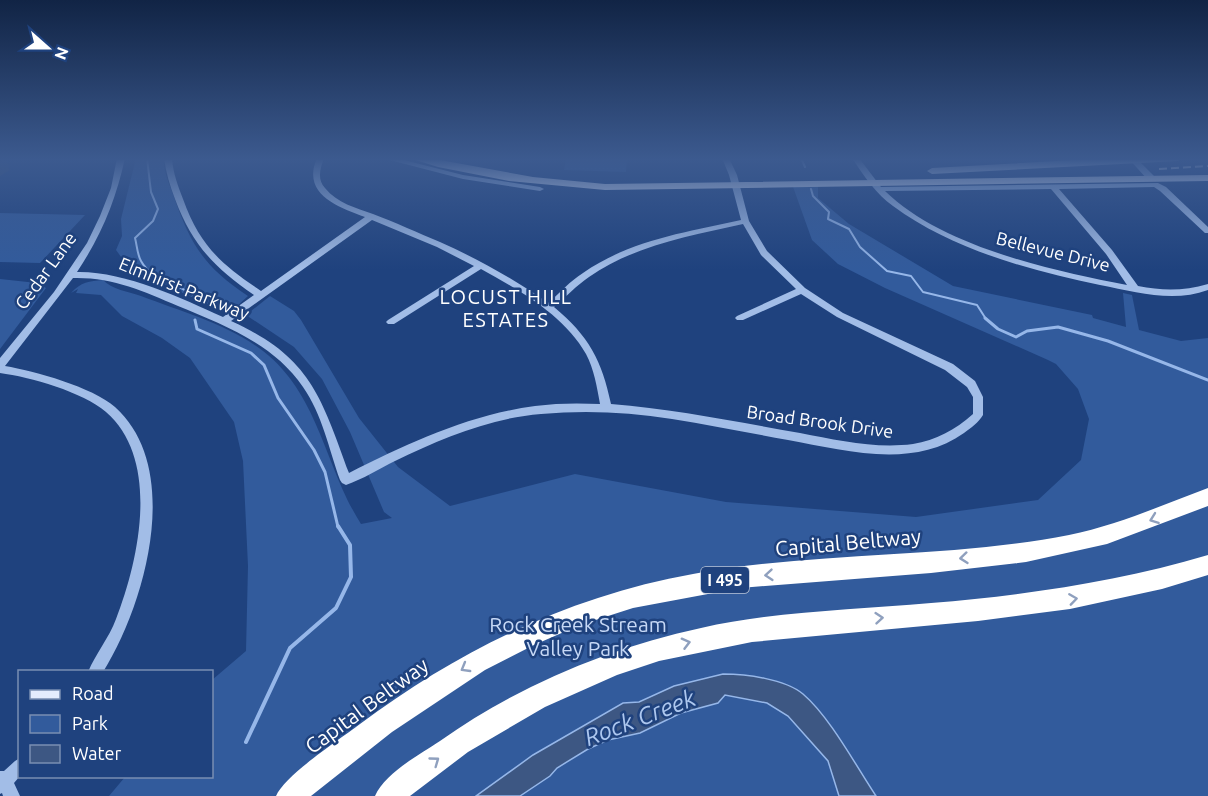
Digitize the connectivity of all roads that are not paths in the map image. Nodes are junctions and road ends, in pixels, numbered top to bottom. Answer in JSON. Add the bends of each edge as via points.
{"nodes":[{"id":1,"x":110,"y":195,"type":"edge"},
{"id":2,"x":178,"y":195,"type":"edge"},
{"id":3,"x":328,"y":195,"type":"edge"},
{"id":4,"x":738,"y":195,"type":"edge"},
{"id":5,"x":887,"y":195,"type":"edge"},
{"id":6,"x":1061,"y":195,"type":"edge"},
{"id":7,"x":1170,"y":195,"type":"edge"},
{"id":8,"x":372,"y":216,"type":"junction"},
{"id":9,"x":745,"y":221,"type":"junction"},
{"id":10,"x":1208,"y":231,"type":"edge"},
{"id":11,"x":480,"y":266,"type":"junction"},
{"id":12,"x":70,"y":275,"type":"junction"},
{"id":13,"x":1208,"y":287,"type":"edge"},
{"id":14,"x":1135,"y":289,"type":"junction"},
{"id":15,"x":801,"y":290,"type":"junction"},
{"id":16,"x":260,"y":295,"type":"junction"},
{"id":17,"x":548,"y":308,"type":"junction"},
{"id":18,"x":740,"y":318,"type":"dead end"},
{"id":19,"x":226,"y":320,"type":"junction"},
{"id":20,"x":391,"y":322,"type":"dead end"},
{"id":21,"x":0,"y":367,"type":"edge"},
{"id":22,"x":606,"y":407,"type":"junction"},
{"id":23,"x":346,"y":480,"type":"joint"},
{"id":24,"x":1208,"y":497,"type":"edge"},
{"id":25,"x":1208,"y":566,"type":"edge"},
{"id":26,"x":96,"y":670,"type":"edge"},
{"id":27,"x":18,"y":768,"type":"edge"},
{"id":28,"x":1,"y":781,"type":"edge"},
{"id":29,"x":12,"y":796,"type":"edge"},
{"id":30,"x":290,"y":796,"type":"edge"},
{"id":31,"x":389,"y":796,"type":"edge"}],
"edges":[{"from":1,"to":12,"type":"street","name":"Cedar Lane","via":[[91,244]]},
{"from":2,"to":16,"type":"street","via":[[191,233],[213,260]]},
{"from":3,"to":8,"type":"street"},
{"from":4,"to":9,"type":"street","name":"Broad Brook Drive"},
{"from":5,"to":14,"type":"street","name":"Bellevue Drive","via":[[900,208],[940,232],[978,249],[1021,265]]},
{"from":6,"to":14,"type":"street"},
{"from":7,"to":10,"type":"street"},
{"from":8,"to":11,"type":"street"},
{"from":8,"to":16,"type":"street"},
{"from":9,"to":15,"type":"street","name":"Broad Brook Drive","via":[[764,254]]},
{"from":9,"to":17,"type":"street","via":[[677,235],[630,250],[586,275]]},
{"from":11,"to":17,"type":"street"},
{"from":11,"to":20,"type":"street"},
{"from":12,"to":19,"type":"street","name":"Elmhirst Parkway","via":[[115,277]]},
{"from":12,"to":21,"type":"street","name":"Cedar Lane"},
{"from":13,"to":14,"type":"street","name":"Bellevue Drive","via":[[1170,293]]},
{"from":15,"to":18,"type":"street"},
{"from":15,"to":22,"type":"street","name":"Broad Brook Drive","via":[[840,315],[949,367],[971,384],[978,397],[978,415],[964,430],[929,445],[899,449],[830,443]]},
{"from":16,"to":19,"type":"street"},
{"from":17,"to":22,"type":"street","via":[[588,349],[601,375]]},
{"from":19,"to":23,"type":"street","name":"Elmhirst Parkway","via":[[257,337],[307,384]]},
{"from":21,"to":26,"type":"street","via":[[85,394],[105,405],[133,437],[145,469],[138,580],[123,623]]},
{"from":22,"to":23,"type":"street","name":"Broad Brook Drive","via":[[538,410],[476,422],[411,447]]},
{"from":24,"to":30,"type":"highway","name":"Capital Beltway","number":"I 495","one_way":true,"via":[[1125,530],[1071,544],[692,585],[628,599],[562,620],[501,647],[430,688]]},
{"from":31,"to":25,"type":"highway","one_way":true,"via":[[462,742],[525,704],[579,678],[645,654],[703,639],[774,628],[1107,595]]},
{"from":27,"to":28,"type":"street"},
{"from":28,"to":29,"type":"street"}]}
